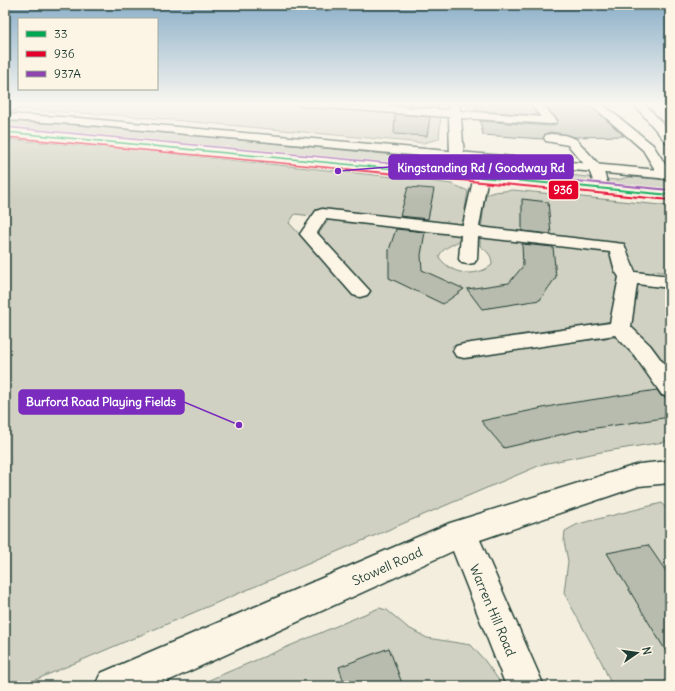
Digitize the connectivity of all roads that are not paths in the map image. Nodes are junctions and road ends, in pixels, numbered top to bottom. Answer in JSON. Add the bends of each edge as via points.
{"nodes":[{"id":1,"x":40,"y":135,"type":"edge"},
{"id":2,"x":230,"y":135,"type":"edge"},
{"id":3,"x":458,"y":135,"type":"edge"},
{"id":4,"x":633,"y":135,"type":"edge"},
{"id":5,"x":550,"y":138,"type":"dead end"},
{"id":6,"x":461,"y":157,"type":"junction"},
{"id":7,"x":596,"y":169,"type":"junction"},
{"id":8,"x":462,"y":174,"type":"junction"},
{"id":9,"x":668,"y":175,"type":"edge"},
{"id":10,"x":481,"y":176,"type":"junction"},
{"id":11,"x":602,"y":188,"type":"junction"},
{"id":12,"x":670,"y":195,"type":"edge"},
{"id":13,"x":470,"y":232,"type":"junction"},
{"id":14,"x":468,"y":259,"type":"dead end"},
{"id":15,"x":629,"y":277,"type":"junction"},
{"id":16,"x":670,"y":282,"type":"edge"},
{"id":17,"x":360,"y":291,"type":"dead end"},
{"id":18,"x":620,"y":328,"type":"junction"},
{"id":19,"x":464,"y":351,"type":"dead end"},
{"id":20,"x":670,"y":389,"type":"edge"},
{"id":21,"x":670,"y":472,"type":"edge"},
{"id":22,"x":461,"y":533,"type":"junction"},
{"id":23,"x":114,"y":686,"type":"edge"},
{"id":24,"x":525,"y":686,"type":"edge"}],
"edges":[{"from":1,"to":8,"type":"main road"},
{"from":2,"to":6,"type":"main road"},
{"from":3,"to":6,"type":"main road"},
{"from":4,"to":9,"type":"main road","via":[[648,148]]},
{"from":5,"to":7,"type":"main road","via":[[572,142]]},
{"from":6,"to":7,"type":"main road"},
{"from":6,"to":8,"type":"main road"},
{"from":7,"to":9,"type":"main road"},
{"from":7,"to":11,"type":"main road"},
{"from":8,"to":10,"type":"main road"},
{"from":10,"to":11,"type":"main road"},
{"from":10,"to":13,"type":"main road"},
{"from":11,"to":12,"type":"main road"},
{"from":13,"to":14,"type":"main road"},
{"from":13,"to":15,"type":"main road","via":[[618,248],[624,271]]},
{"from":13,"to":17,"type":"main road","via":[[322,214],[308,234]]},
{"from":15,"to":16,"type":"main road"},
{"from":15,"to":18,"type":"main road"},
{"from":18,"to":19,"type":"main road"},
{"from":18,"to":20,"type":"main road","via":[[642,350]]},
{"from":21,"to":22,"type":"main road","name":"Stowell Road","via":[[639,475]]},
{"from":22,"to":23,"type":"main road","name":"Stowell Road"},
{"from":22,"to":24,"type":"main road","name":"Warren Hill Road"}]}
